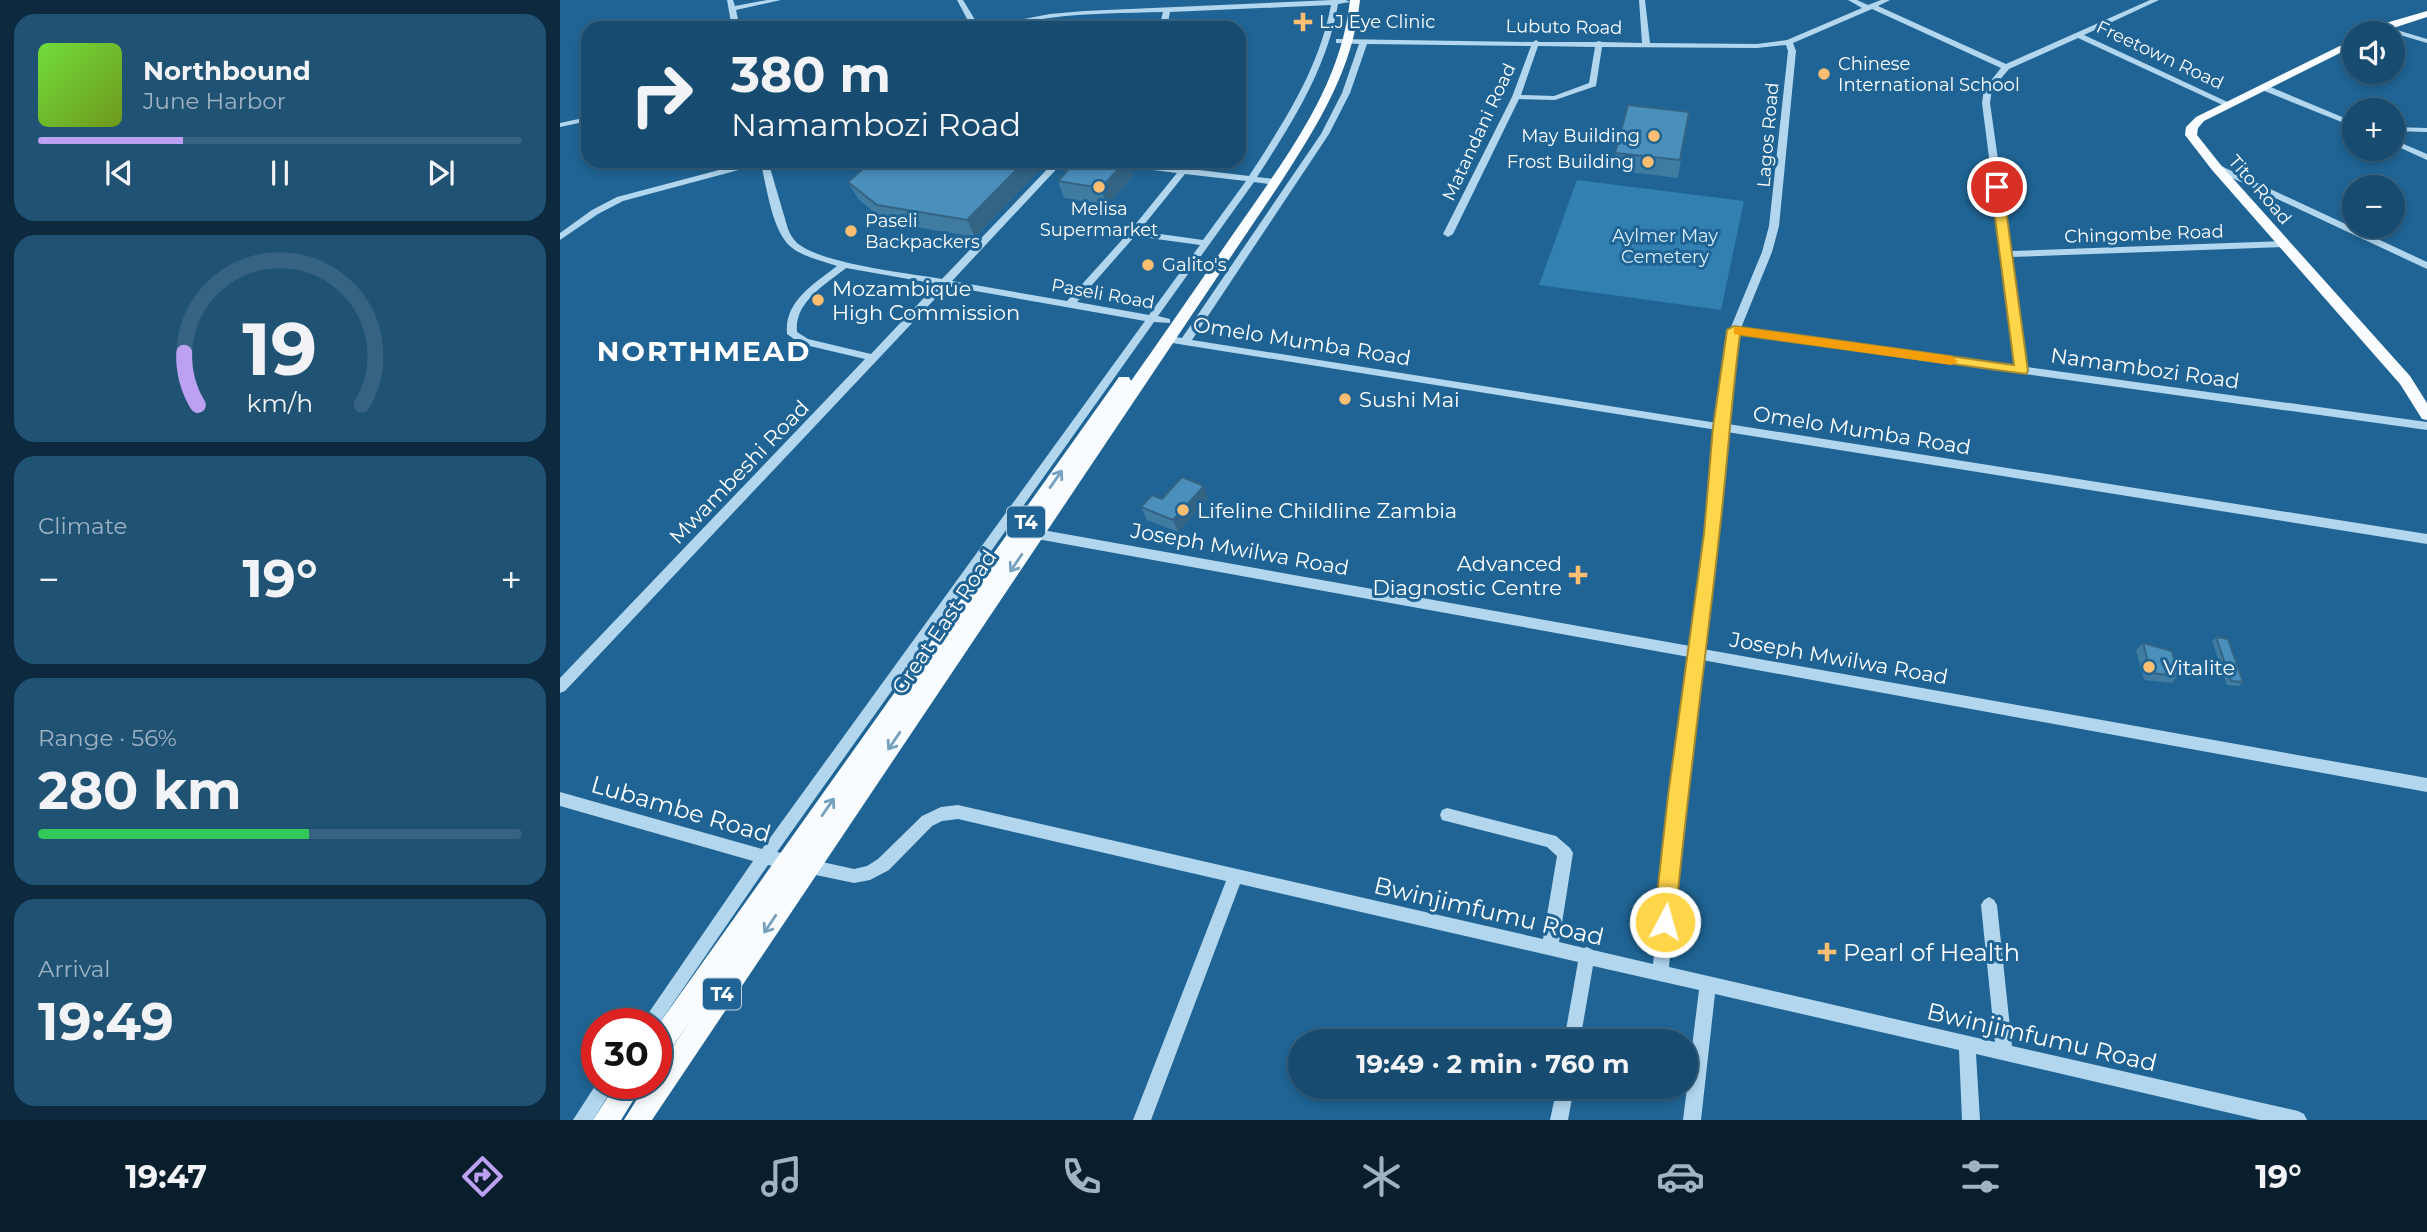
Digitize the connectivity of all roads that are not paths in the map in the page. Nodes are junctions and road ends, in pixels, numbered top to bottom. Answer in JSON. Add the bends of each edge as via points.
{"nodes":[{"id":1,"x":730,"y":0,"type":"edge"},
{"id":2,"x":778,"y":0,"type":"edge"},
{"id":3,"x":960,"y":0,"type":"edge"},
{"id":4,"x":1087,"y":0,"type":"edge"},
{"id":5,"x":1642,"y":0,"type":"edge"},
{"id":6,"x":1850,"y":0,"type":"edge"},
{"id":7,"x":1887,"y":0,"type":"edge"},
{"id":8,"x":2156,"y":0,"type":"edge"},
{"id":9,"x":1343,"y":1,"type":"edge"},
{"id":10,"x":1870,"y":7,"type":"junction"},
{"id":11,"x":732,"y":9,"type":"junction"},
{"id":12,"x":1167,"y":9,"type":"junction"},
{"id":13,"x":1084,"y":13,"type":"junction"},
{"id":14,"x":2425,"y":15,"type":"edge"},
{"id":15,"x":735,"y":21,"type":"edge"},
{"id":16,"x":972,"y":21,"type":"edge"},
{"id":17,"x":1025,"y":21,"type":"edge"},
{"id":18,"x":1164,"y":21,"type":"edge"},
{"id":19,"x":2404,"y":21,"type":"edge"},
{"id":20,"x":2405,"y":34,"type":"edge"},
{"id":21,"x":2078,"y":35,"type":"junction"},
{"id":22,"x":1344,"y":41,"type":"junction"},
{"id":23,"x":1364,"y":41,"type":"junction"},
{"id":24,"x":2427,"y":41,"type":"edge"},
{"id":25,"x":1536,"y":42,"type":"junction"},
{"id":26,"x":1789,"y":42,"type":"junction"},
{"id":27,"x":1599,"y":43,"type":"junction"},
{"id":28,"x":1646,"y":44,"type":"junction"},
{"id":29,"x":2342,"y":48,"type":"edge"},
{"id":30,"x":2006,"y":67,"type":"junction"},
{"id":31,"x":2265,"y":88,"type":"junction"},
{"id":32,"x":1516,"y":97,"type":"junction"},
{"id":33,"x":2230,"y":105,"type":"junction"},
{"id":34,"x":581,"y":120,"type":"edge"},
{"id":35,"x":2342,"y":120,"type":"edge"},
{"id":36,"x":560,"y":125,"type":"edge"},
{"id":37,"x":2405,"y":129,"type":"edge"},
{"id":38,"x":2427,"y":130,"type":"edge"},
{"id":39,"x":2405,"y":147,"type":"edge"},
{"id":40,"x":2427,"y":157,"type":"edge"},
{"id":41,"x":2216,"y":167,"type":"junction"},
{"id":42,"x":738,"y":168,"type":"edge"},
{"id":43,"x":766,"y":168,"type":"edge"},
{"id":44,"x":1053,"y":168,"type":"edge"},
{"id":45,"x":1160,"y":168,"type":"edge"},
{"id":46,"x":1184,"y":171,"type":"junction"},
{"id":47,"x":1263,"y":181,"type":"junction"},
{"id":48,"x":1133,"y":233,"type":"junction"},
{"id":49,"x":1448,"y":234,"type":"dead end"},
{"id":50,"x":560,"y":237,"type":"edge"},
{"id":51,"x":2284,"y":244,"type":"junction"},
{"id":52,"x":1204,"y":253,"type":"junction"},
{"id":53,"x":2006,"y":254,"type":"junction"},
{"id":54,"x":845,"y":265,"type":"junction"},
{"id":55,"x":2427,"y":266,"type":"edge"},
{"id":56,"x":944,"y":282,"type":"junction"},
{"id":57,"x":1070,"y":304,"type":"junction"},
{"id":58,"x":1159,"y":320,"type":"junction"},
{"id":59,"x":1734,"y":330,"type":"junction"},
{"id":60,"x":1166,"y":339,"type":"junction"},
{"id":61,"x":1185,"y":342,"type":"junction"},
{"id":62,"x":874,"y":358,"type":"junction"},
{"id":63,"x":2021,"y":371,"type":"junction"},
{"id":64,"x":2427,"y":415,"type":"edge"},
{"id":65,"x":2427,"y":426,"type":"edge"},
{"id":66,"x":1721,"y":427,"type":"junction"},
{"id":67,"x":1037,"y":534,"type":"junction"},
{"id":68,"x":2427,"y":539,"type":"edge"},
{"id":69,"x":1697,"y":653,"type":"junction"},
{"id":70,"x":560,"y":687,"type":"edge"},
{"id":71,"x":2427,"y":785,"type":"edge"},
{"id":72,"x":560,"y":799,"type":"edge"},
{"id":73,"x":1447,"y":815,"type":"dead end"},
{"id":74,"x":765,"y":857,"type":"junction"},
{"id":75,"x":799,"y":865,"type":"junction"},
{"id":76,"x":1236,"y":875,"type":"junction"},
{"id":77,"x":855,"y":876,"type":"joint"},
{"id":78,"x":1989,"y":905,"type":"dead end"},
{"id":79,"x":1550,"y":947,"type":"junction"},
{"id":80,"x":1587,"y":956,"type":"junction"},
{"id":81,"x":1660,"y":973,"type":"junction"},
{"id":82,"x":1707,"y":984,"type":"junction"},
{"id":83,"x":660,"y":1008,"type":"edge"},
{"id":84,"x":672,"y":1028,"type":"edge"},
{"id":85,"x":1574,"y":1029,"type":"edge"},
{"id":86,"x":1967,"y":1043,"type":"junction"},
{"id":87,"x":2004,"y":1052,"type":"junction"},
{"id":88,"x":597,"y":1099,"type":"edge"},
{"id":89,"x":621,"y":1099,"type":"edge"},
{"id":90,"x":1563,"y":1099,"type":"edge"},
{"id":91,"x":582,"y":1120,"type":"edge"},
{"id":92,"x":606,"y":1120,"type":"edge"},
{"id":93,"x":637,"y":1120,"type":"edge"},
{"id":94,"x":1142,"y":1120,"type":"edge"},
{"id":95,"x":1559,"y":1120,"type":"edge"},
{"id":96,"x":1692,"y":1120,"type":"edge"},
{"id":97,"x":1971,"y":1120,"type":"edge"},
{"id":98,"x":2298,"y":1120,"type":"edge"}],
"edges":[{"from":1,"to":11,"type":"street"},
{"from":2,"to":11,"type":"street"},
{"from":3,"to":16,"type":"street"},
{"from":4,"to":13,"type":"street"},
{"from":5,"to":28,"type":"street"},
{"from":6,"to":10,"type":"street"},
{"from":7,"to":10,"type":"street"},
{"from":8,"to":21,"type":"street"},
{"from":9,"to":12,"type":"street"},
{"from":9,"to":22,"type":"main road","name":"Great East Road","number":"T4"},
{"from":9,"to":47,"type":"street","via":[[1319,64]]},
{"from":10,"to":26,"type":"street"},
{"from":10,"to":30,"type":"street"},
{"from":11,"to":15,"type":"street"},
{"from":12,"to":13,"type":"street"},
{"from":12,"to":18,"type":"street"},
{"from":13,"to":17,"type":"street"},
{"from":14,"to":19,"type":"main road"},
{"from":20,"to":24,"type":"street"},
{"from":21,"to":30,"type":"street"},
{"from":21,"to":33,"type":"street","name":"Freetown Road"},
{"from":22,"to":23,"type":"street","name":"Lubuto Road"},
{"from":22,"to":47,"type":"main road","name":"Great East Road","number":"T4","via":[[1329,95]]},
{"from":23,"to":25,"type":"street","name":"Lubuto Road"},
{"from":23,"to":61,"type":"street","via":[[1346,93],[1325,134]]},
{"from":25,"to":27,"type":"street","name":"Lubuto Road"},
{"from":25,"to":32,"type":"street","name":"Matandani Road"},
{"from":26,"to":28,"type":"street","name":"Lubuto Road","via":[[1758,46]]},
{"from":26,"to":59,"type":"street","name":"Lagos Road","via":[[1792,51],[1774,226]]},
{"from":27,"to":28,"type":"street","name":"Lubuto Road"},
{"from":27,"to":32,"type":"street","via":[[1593,85],[1556,98]]},
{"from":29,"to":31,"type":"main road","name":"Tito Road"},
{"from":30,"to":53,"type":"street","via":[[1986,96]]},
{"from":31,"to":33,"type":"main road","name":"Tito Road"},
{"from":31,"to":35,"type":"street"},
{"from":32,"to":49,"type":"street","name":"Matandani Road"},
{"from":33,"to":41,"type":"main road","name":"Tito Road","via":[[2200,118],[2190,130]]},
{"from":34,"to":36,"type":"street"},
{"from":37,"to":38,"type":"street"},
{"from":39,"to":40,"type":"street"},
{"from":41,"to":51,"type":"main road","name":"Tito Road"},
{"from":41,"to":55,"type":"street"},
{"from":42,"to":50,"type":"street","via":[[620,200]]},
{"from":43,"to":54,"type":"street","name":"Paseli Road","via":[[789,239],[804,250]]},
{"from":44,"to":56,"type":"street","name":"Mwambeshi Road"},
{"from":45,"to":46,"type":"street"},
{"from":46,"to":47,"type":"street"},
{"from":46,"to":48,"type":"street"},
{"from":47,"to":52,"type":"main road","name":"Great East Road","number":"T4"},
{"from":47,"to":60,"type":"main road","name":"Great East Road","number":"T4"},
{"from":48,"to":52,"type":"street"},
{"from":48,"to":57,"type":"street"},
{"from":51,"to":53,"type":"street","name":"Chingombe Road"},
{"from":51,"to":64,"type":"main road","name":"Tito Road","via":[[2405,380]]},
{"from":52,"to":58,"type":"main road","name":"Great East Road","number":"T4"},
{"from":53,"to":63,"type":"street"},
{"from":54,"to":56,"type":"street","name":"Paseli Road"},
{"from":54,"to":62,"type":"street","via":[[797,307],[792,334],[805,342]]},
{"from":56,"to":57,"type":"street","name":"Paseli Road"},
{"from":56,"to":62,"type":"street","name":"Mwambeshi Road"},
{"from":57,"to":58,"type":"street","name":"Paseli Road"},
{"from":58,"to":74,"type":"street"},
{"from":75,"to":58,"type":"main road","name":"Great East Road","number":"T4","one_way":true},
{"from":59,"to":63,"type":"street","name":"Namambozi Road"},
{"from":59,"to":66,"type":"street"},
{"from":60,"to":61,"type":"street","name":"Omelo Mumba Road"},
{"from":60,"to":67,"type":"main road","name":"Great East Road","number":"T4"},
{"from":61,"to":66,"type":"street","name":"Omelo Mumba Road"},
{"from":62,"to":70,"type":"street","name":"Mwambeshi Road"},
{"from":63,"to":65,"type":"street","name":"Namambozi Road"},
{"from":66,"to":68,"type":"street","name":"Omelo Mumba Road"},
{"from":66,"to":69,"type":"street"},
{"from":67,"to":69,"type":"street","name":"Joseph Mwilwa Road"},
{"from":67,"to":75,"type":"main road","name":"Great East Road","number":"T4","one_way":true},
{"from":69,"to":71,"type":"street","name":"Joseph Mwilwa Road"},
{"from":69,"to":81,"type":"street"},
{"from":72,"to":74,"type":"street","name":"Lubambe Road"},
{"from":73,"to":79,"type":"street","via":[[1551,841],[1565,853]]},
{"from":74,"to":75,"type":"street","name":"Lubambe Road"},
{"from":74,"to":83,"type":"street"},
{"from":75,"to":77,"type":"street","name":"Lubambe Road"},
{"from":75,"to":84,"type":"main road","name":"Great East Road","number":"T4"},
{"from":75,"to":93,"type":"main road","name":"Great East Road","number":"T4","one_way":true},
{"from":76,"to":77,"type":"street","name":"Bwinjimfumu Road","via":[[946,811],[928,818],[883,866]]},
{"from":76,"to":79,"type":"street","name":"Bwinjimfumu Road"},
{"from":76,"to":94,"type":"street"},
{"from":78,"to":87,"type":"street"},
{"from":79,"to":80,"type":"street","name":"Bwinjimfumu Road"},
{"from":80,"to":81,"type":"street","name":"Bwinjimfumu Road"},
{"from":80,"to":85,"type":"street"},
{"from":81,"to":82,"type":"street","name":"Bwinjimfumu Road"},
{"from":82,"to":86,"type":"street","name":"Bwinjimfumu Road"},
{"from":82,"to":96,"type":"street"},
{"from":86,"to":87,"type":"street","name":"Bwinjimfumu Road"},
{"from":86,"to":97,"type":"street"},
{"from":87,"to":98,"type":"street","name":"Bwinjimfumu Road"},
{"from":88,"to":91,"type":"street"},
{"from":89,"to":92,"type":"main road"},
{"from":90,"to":95,"type":"street"}]}
